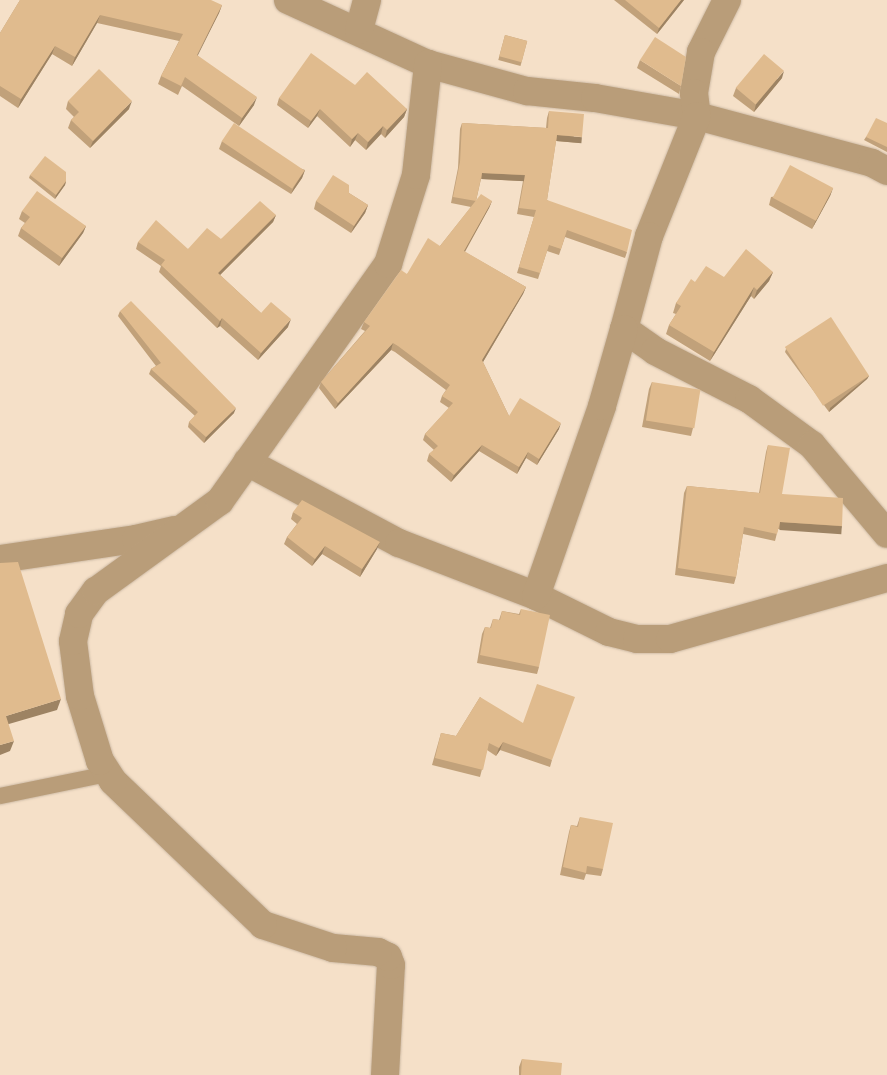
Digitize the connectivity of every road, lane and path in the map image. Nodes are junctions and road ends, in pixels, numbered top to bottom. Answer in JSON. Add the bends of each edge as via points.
{"nodes":[{"id":1,"x":288,"y":0,"type":"edge"},
{"id":2,"x":366,"y":0,"type":"edge"},
{"id":3,"x":727,"y":0,"type":"edge"},
{"id":4,"x":359,"y":30,"type":"junction"},
{"id":5,"x":428,"y":64,"type":"junction"},
{"id":6,"x":697,"y":116,"type":"junction"},
{"id":7,"x":887,"y":172,"type":"edge"},
{"id":8,"x":624,"y":329,"type":"junction"},
{"id":9,"x":247,"y":462,"type":"junction"},
{"id":10,"x":181,"y":528,"type":"junction"},
{"id":11,"x":887,"y":534,"type":"edge"},
{"id":12,"x":0,"y":559,"type":"edge"},
{"id":13,"x":887,"y":578,"type":"edge"},
{"id":14,"x":536,"y":596,"type":"junction"},
{"id":15,"x":107,"y":774,"type":"junction"},
{"id":16,"x":0,"y":796,"type":"edge"},
{"id":17,"x":385,"y":1075,"type":"edge"}],
"edges":[{"from":1,"to":4,"type":"street"},
{"from":2,"to":4,"type":"street"},
{"from":3,"to":6,"type":"street","via":[[701,52],[694,93]]},
{"from":4,"to":5,"type":"street"},
{"from":5,"to":6,"type":"street","via":[[527,91],[595,98]]},
{"from":5,"to":9,"type":"street","via":[[416,175],[388,264],[323,360]]},
{"from":6,"to":7,"type":"street","via":[[872,163]]},
{"from":6,"to":8,"type":"street","via":[[649,236]]},
{"from":8,"to":11,"type":"street","via":[[655,351],[749,398],[812,445]]},
{"from":8,"to":14,"type":"street","via":[[597,424]]},
{"from":9,"to":10,"type":"street","via":[[220,501]]},
{"from":9,"to":14,"type":"street","via":[[399,543]]},
{"from":10,"to":12,"type":"street","via":[[136,539]]},
{"from":10,"to":15,"type":"street","via":[[96,591],[85,603],[75,625],[73,641],[80,696]]},
{"from":13,"to":14,"type":"street","via":[[670,639],[636,639],[609,632]]},
{"from":15,"to":16,"type":"lane"},
{"from":15,"to":17,"type":"street","via":[[263,925],[333,948],[378,952],[388,957],[391,965]]}]}
